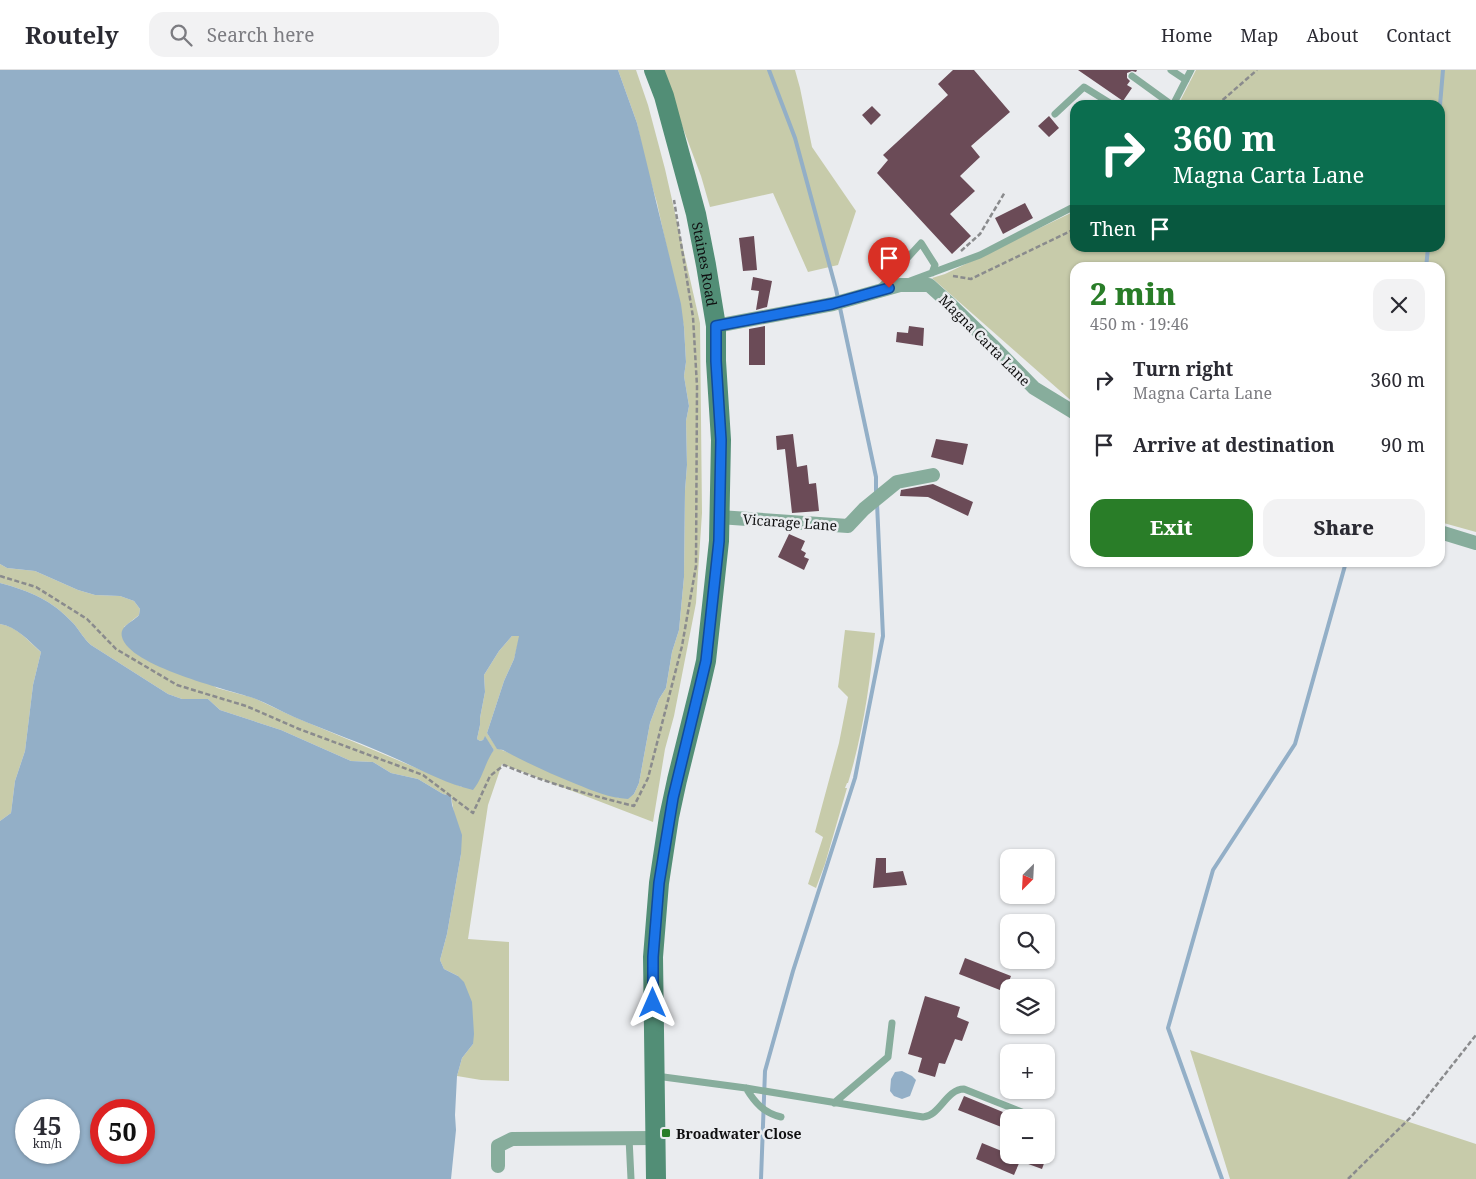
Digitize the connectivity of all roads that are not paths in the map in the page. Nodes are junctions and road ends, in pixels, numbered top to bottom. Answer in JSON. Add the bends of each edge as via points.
{"nodes":[{"id":1,"x":654,"y":70,"type":"edge"},
{"id":2,"x":1171,"y":70,"type":"edge"},
{"id":3,"x":1191,"y":70,"type":"edge"},
{"id":4,"x":1132,"y":76,"type":"dead end"},
{"id":5,"x":1186,"y":80,"type":"junction"},
{"id":6,"x":1070,"y":100,"type":"edge"},
{"id":7,"x":1070,"y":100,"type":"edge"},
{"id":8,"x":1104,"y":100,"type":"edge"},
{"id":9,"x":1165,"y":100,"type":"edge"},
{"id":10,"x":1175,"y":100,"type":"edge"},
{"id":11,"x":1055,"y":114,"type":"dead end"},
{"id":12,"x":1070,"y":209,"type":"edge"},
{"id":13,"x":932,"y":273,"type":"junction"},
{"id":14,"x":900,"y":285,"type":"junction"},
{"id":15,"x":878,"y":290,"type":"junction"},
{"id":16,"x":716,"y":326,"type":"junction"},
{"id":17,"x":1070,"y":410,"type":"edge"},
{"id":18,"x":933,"y":475,"type":"dead end"},
{"id":19,"x":720,"y":517,"type":"junction"},
{"id":20,"x":1445,"y":534,"type":"edge"},
{"id":21,"x":1476,"y":543,"type":"edge"},
{"id":22,"x":892,"y":1023,"type":"dead end"},
{"id":23,"x":654,"y":1076,"type":"junction"},
{"id":24,"x":746,"y":1088,"type":"junction"},
{"id":25,"x":834,"y":1103,"type":"junction"},
{"id":26,"x":1014,"y":1109,"type":"edge"},
{"id":27,"x":781,"y":1118,"type":"dead end"},
{"id":28,"x":629,"y":1138,"type":"junction"},
{"id":29,"x":655,"y":1138,"type":"junction"},
{"id":30,"x":498,"y":1166,"type":"dead end"},
{"id":31,"x":631,"y":1179,"type":"edge"},
{"id":32,"x":656,"y":1179,"type":"edge"}],
"edges":[{"from":1,"to":16,"type":"main road","name":"Staines Road","via":[[696,214]]},
{"from":2,"to":5,"type":"lane"},
{"from":3,"to":5,"type":"lane"},
{"from":4,"to":9,"type":"lane"},
{"from":5,"to":10,"type":"lane"},
{"from":6,"to":8,"type":"lane","via":[[1084,87]]},
{"from":7,"to":11,"type":"lane"},
{"from":12,"to":13,"type":"lane","via":[[980,255]]},
{"from":13,"to":14,"type":"lane"},
{"from":13,"to":15,"type":"lane","via":[[935,265],[921,243]]},
{"from":14,"to":15,"type":"street","name":"Magna Carta Lane"},
{"from":14,"to":17,"type":"street","name":"Magna Carta Lane","via":[[928,286],[992,344],[1034,388]]},
{"from":15,"to":16,"type":"street","name":"Magna Carta Lane","via":[[839,302]]},
{"from":16,"to":19,"type":"main road","name":"Staines Road","via":[[721,440]]},
{"from":18,"to":19,"type":"street","name":"Vicarage Lane","via":[[896,482],[848,526]]},
{"from":19,"to":23,"type":"main road","name":"Staines Road","via":[[706,661],[673,798],[659,883],[653,957]]},
{"from":20,"to":21,"type":"street"},
{"from":22,"to":25,"type":"lane","via":[[888,1057]]},
{"from":23,"to":24,"type":"lane"},
{"from":23,"to":29,"type":"main road","name":"Staines Road"},
{"from":24,"to":25,"type":"lane"},
{"from":24,"to":27,"type":"lane","via":[[760,1107]]},
{"from":25,"to":26,"type":"lane","via":[[926,1117],[953,1093],[964,1090]]},
{"from":28,"to":29,"type":"street"},
{"from":28,"to":30,"type":"street","via":[[512,1139],[498,1146]]},
{"from":28,"to":31,"type":"lane"},
{"from":29,"to":32,"type":"main road","name":"Staines Road"}]}
